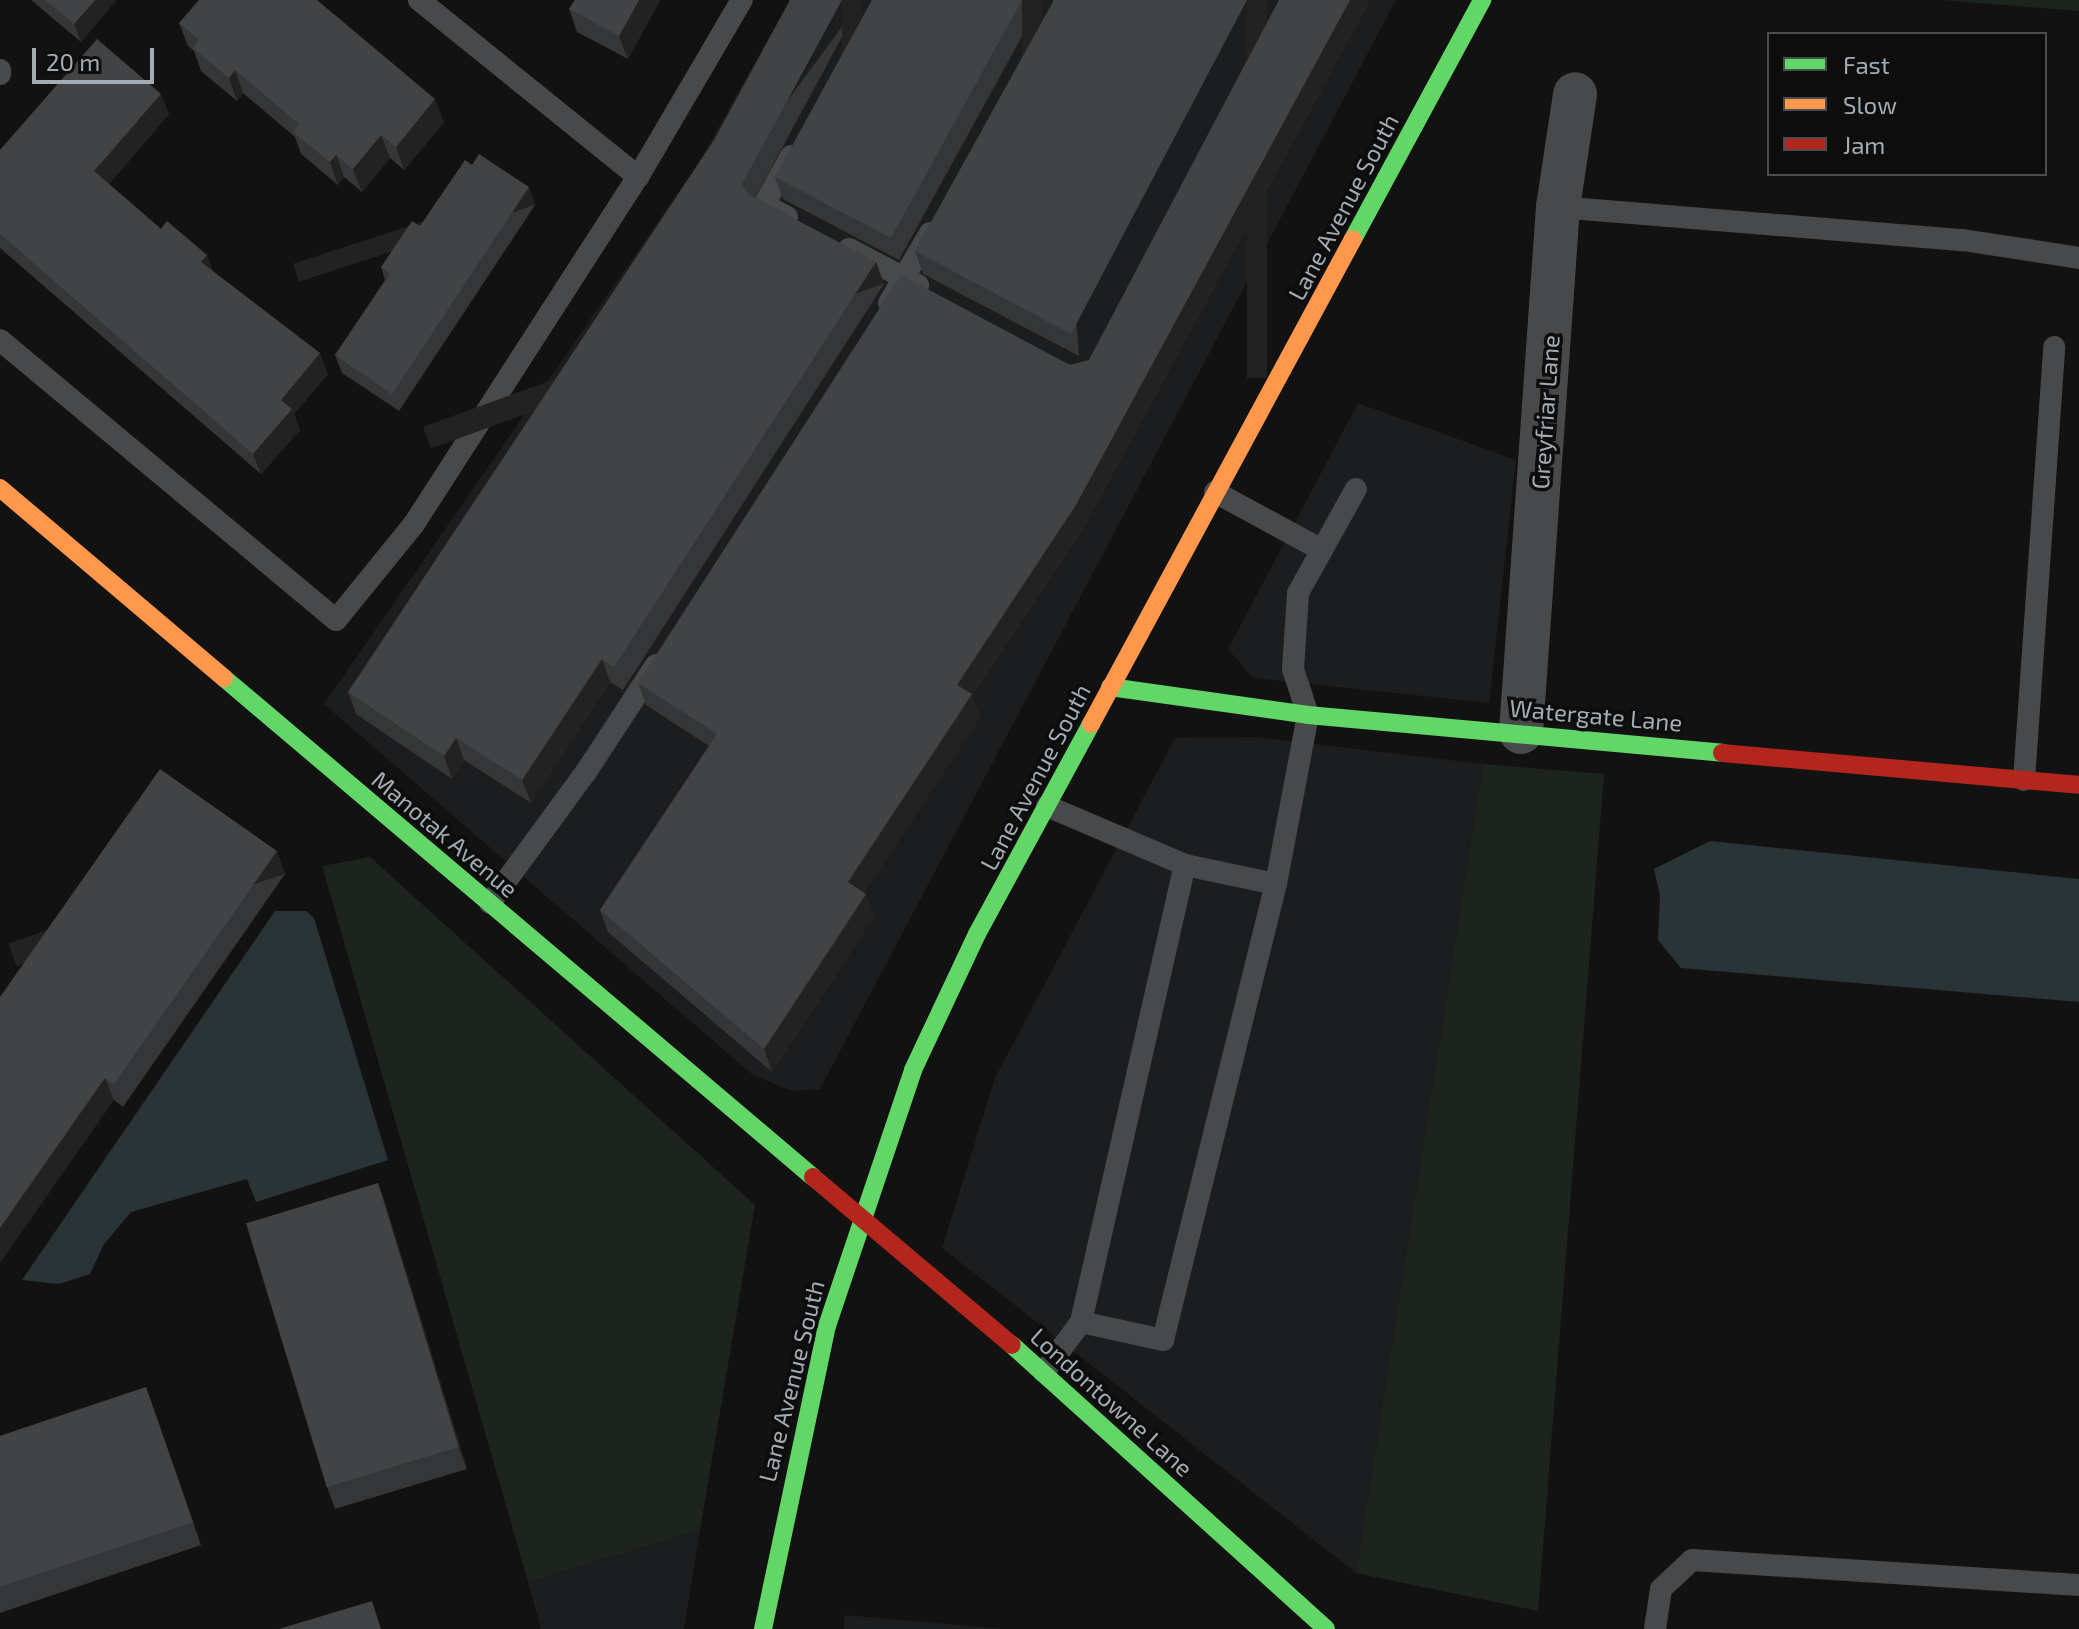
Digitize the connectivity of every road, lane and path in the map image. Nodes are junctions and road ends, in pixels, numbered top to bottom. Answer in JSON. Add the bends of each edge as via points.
{"nodes":[{"id":1,"x":419,"y":0,"type":"edge"},
{"id":2,"x":742,"y":0,"type":"edge"},
{"id":3,"x":1482,"y":0,"type":"edge"},
{"id":4,"x":1575,"y":94,"type":"dead end"},
{"id":5,"x":801,"y":137,"type":"edge"},
{"id":6,"x":638,"y":177,"type":"junction"},
{"id":7,"x":1558,"y":207,"type":"junction"},
{"id":8,"x":943,"y":209,"type":"edge"},
{"id":9,"x":807,"y":227,"type":"edge"},
{"id":10,"x":835,"y":241,"type":"edge"},
{"id":11,"x":2079,"y":258,"type":"edge"},
{"id":12,"x":905,"y":278,"type":"junction"},
{"id":13,"x":933,"y":293,"type":"edge"},
{"id":14,"x":879,"y":318,"type":"edge"},
{"id":15,"x":0,"y":340,"type":"edge"},
{"id":16,"x":2054,"y":347,"type":"dead end"},
{"id":17,"x":0,"y":488,"type":"edge"},
{"id":18,"x":1356,"y":489,"type":"dead end"},
{"id":19,"x":1215,"y":492,"type":"junction"},
{"id":20,"x":1322,"y":550,"type":"junction"},
{"id":21,"x":672,"y":639,"type":"edge"},
{"id":22,"x":1110,"y":687,"type":"junction"},
{"id":23,"x":1308,"y":715,"type":"junction"},
{"id":24,"x":1521,"y":732,"type":"junction"},
{"id":25,"x":2024,"y":780,"type":"junction"},
{"id":26,"x":2079,"y":785,"type":"edge"},
{"id":27,"x":1047,"y":806,"type":"junction"},
{"id":28,"x":1185,"y":865,"type":"junction"},
{"id":29,"x":1276,"y":884,"type":"junction"},
{"id":30,"x":490,"y":903,"type":"junction"},
{"id":31,"x":860,"y":1217,"type":"junction"},
{"id":32,"x":1081,"y":1322,"type":"junction"},
{"id":33,"x":1044,"y":1372,"type":"junction"},
{"id":34,"x":2079,"y":1585,"type":"edge"},
{"id":35,"x":763,"y":1629,"type":"edge"},
{"id":36,"x":1326,"y":1629,"type":"edge"},
{"id":37,"x":1655,"y":1629,"type":"edge"}],
"edges":[{"from":1,"to":6,"type":"lane"},
{"from":2,"to":6,"type":"lane"},
{"from":3,"to":19,"type":"street","name":"Lane Avenue South"},
{"from":4,"to":7,"type":"street","name":"Greyfriar Lane"},
{"from":5,"to":9,"type":"lane","via":[[764,205]]},
{"from":6,"to":15,"type":"lane","via":[[414,524],[336,620]]},
{"from":7,"to":11,"type":"lane","via":[[1963,240]]},
{"from":7,"to":24,"type":"street","name":"Greyfriar Lane"},
{"from":8,"to":12,"type":"lane"},
{"from":10,"to":12,"type":"lane"},
{"from":12,"to":13,"type":"lane"},
{"from":12,"to":14,"type":"lane"},
{"from":16,"to":25,"type":"lane"},
{"from":17,"to":30,"type":"street","name":"Manotak Avenue"},
{"from":18,"to":20,"type":"lane"},
{"from":19,"to":20,"type":"lane"},
{"from":19,"to":22,"type":"street","name":"Lane Avenue South"},
{"from":20,"to":23,"type":"lane","via":[[1298,593],[1293,669]]},
{"from":21,"to":30,"type":"lane","via":[[586,772]]},
{"from":22,"to":23,"type":"street","name":"Watergate Lane"},
{"from":22,"to":27,"type":"street","name":"Lane Avenue South"},
{"from":23,"to":24,"type":"street","name":"Watergate Lane"},
{"from":23,"to":29,"type":"lane"},
{"from":24,"to":25,"type":"street","name":"Watergate Lane"},
{"from":25,"to":26,"type":"street","name":"Watergate Lane"},
{"from":27,"to":28,"type":"lane"},
{"from":27,"to":31,"type":"street","name":"Lane Avenue South","via":[[977,934],[913,1070]]},
{"from":28,"to":29,"type":"lane"},
{"from":28,"to":32,"type":"lane"},
{"from":29,"to":32,"type":"lane","via":[[1163,1340]]},
{"from":30,"to":31,"type":"street","name":"Manotak Avenue"},
{"from":31,"to":33,"type":"street","name":"Londontowne Lane"},
{"from":31,"to":35,"type":"street","name":"Lane Avenue South","via":[[823,1341]]},
{"from":32,"to":33,"type":"lane"},
{"from":33,"to":36,"type":"street","name":"Londontowne Lane"},
{"from":34,"to":37,"type":"lane","via":[[1692,1560],[1661,1589]]}]}
